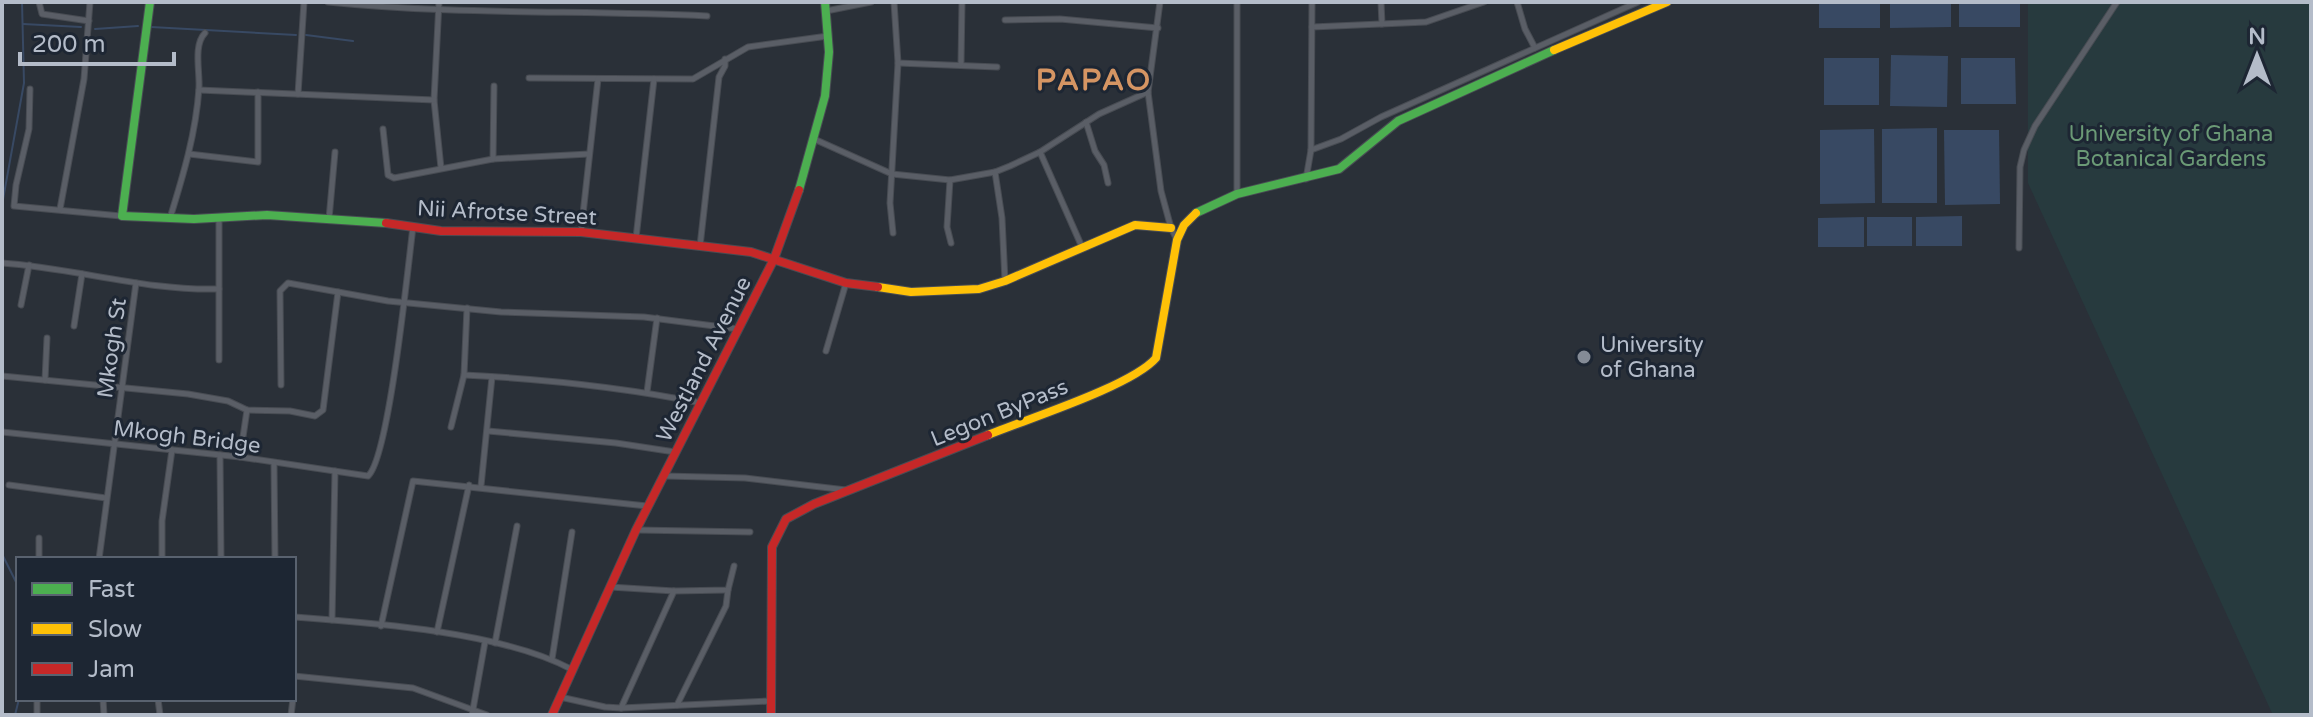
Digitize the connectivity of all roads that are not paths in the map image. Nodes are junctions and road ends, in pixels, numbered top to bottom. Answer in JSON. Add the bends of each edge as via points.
{"nodes":[{"id":1,"x":39,"y":2,"type":"edge"},
{"id":2,"x":90,"y":2,"type":"edge"},
{"id":3,"x":150,"y":2,"type":"edge"},
{"id":4,"x":304,"y":2,"type":"edge"},
{"id":5,"x":328,"y":2,"type":"edge"},
{"id":6,"x":439,"y":2,"type":"edge"},
{"id":7,"x":502,"y":2,"type":"edge"},
{"id":8,"x":643,"y":2,"type":"edge"},
{"id":9,"x":871,"y":2,"type":"edge"},
{"id":10,"x":894,"y":2,"type":"edge"},
{"id":11,"x":962,"y":2,"type":"edge"},
{"id":12,"x":1160,"y":2,"type":"edge"},
{"id":13,"x":1237,"y":2,"type":"edge"},
{"id":14,"x":1312,"y":2,"type":"edge"},
{"id":15,"x":1381,"y":2,"type":"edge"},
{"id":16,"x":1455,"y":2,"type":"edge"},
{"id":17,"x":1484,"y":2,"type":"edge"},
{"id":18,"x":1517,"y":2,"type":"edge"},
{"id":19,"x":1638,"y":2,"type":"edge"},
{"id":20,"x":1667,"y":2,"type":"edge"},
{"id":21,"x":2117,"y":2,"type":"edge"},
{"id":22,"x":368,"y":4,"type":"edge"},
{"id":23,"x":825,"y":7,"type":"edge"},
{"id":24,"x":439,"y":10,"type":"junction"},
{"id":25,"x":502,"y":12,"type":"junction"},
{"id":26,"x":643,"y":13,"type":"junction"},
{"id":27,"x":1456,"y":13,"type":"junction"},
{"id":28,"x":707,"y":16,"type":"dead end"},
{"id":29,"x":1005,"y":20,"type":"dead end"},
{"id":30,"x":89,"y":21,"type":"junction"},
{"id":31,"x":1382,"y":24,"type":"junction"},
{"id":32,"x":1312,"y":27,"type":"junction"},
{"id":33,"x":1158,"y":28,"type":"junction"},
{"id":34,"x":205,"y":33,"type":"dead end"},
{"id":35,"x":828,"y":36,"type":"junction"},
{"id":36,"x":1537,"y":52,"type":"junction"},
{"id":37,"x":725,"y":59,"type":"junction"},
{"id":38,"x":898,"y":63,"type":"junction"},
{"id":39,"x":961,"y":64,"type":"junction"},
{"id":40,"x":997,"y":67,"type":"dead end"},
{"id":41,"x":708,"y":71,"type":"junction"},
{"id":42,"x":719,"y":77,"type":"junction"},
{"id":43,"x":529,"y":78,"type":"dead end"},
{"id":44,"x":598,"y":79,"type":"junction"},
{"id":45,"x":654,"y":79,"type":"junction"},
{"id":46,"x":494,"y":86,"type":"dead end"},
{"id":47,"x":30,"y":89,"type":"dead end"},
{"id":48,"x":199,"y":90,"type":"junction"},
{"id":49,"x":258,"y":92,"type":"junction"},
{"id":50,"x":1148,"y":92,"type":"junction"},
{"id":51,"x":298,"y":94,"type":"junction"},
{"id":52,"x":434,"y":100,"type":"junction"},
{"id":53,"x":1086,"y":122,"type":"junction"},
{"id":54,"x":383,"y":129,"type":"dead end"},
{"id":55,"x":814,"y":139,"type":"junction"},
{"id":56,"x":1311,"y":150,"type":"junction"},
{"id":57,"x":335,"y":152,"type":"dead end"},
{"id":58,"x":1040,"y":152,"type":"junction"},
{"id":59,"x":189,"y":154,"type":"junction"},
{"id":60,"x":589,"y":154,"type":"junction"},
{"id":61,"x":493,"y":159,"type":"junction"},
{"id":62,"x":441,"y":168,"type":"junction"},
{"id":63,"x":995,"y":172,"type":"junction"},
{"id":64,"x":892,"y":174,"type":"junction"},
{"id":65,"x":1306,"y":179,"type":"junction"},
{"id":66,"x":950,"y":180,"type":"junction"},
{"id":67,"x":1108,"y":183,"type":"dead end"},
{"id":68,"x":1237,"y":194,"type":"junction"},
{"id":69,"x":60,"y":209,"type":"junction"},
{"id":70,"x":123,"y":211,"type":"junction"},
{"id":71,"x":219,"y":218,"type":"junction"},
{"id":72,"x":169,"y":219,"type":"junction"},
{"id":73,"x":329,"y":219,"type":"junction"},
{"id":74,"x":413,"y":227,"type":"junction"},
{"id":75,"x":1171,"y":228,"type":"junction"},
{"id":76,"x":581,"y":232,"type":"junction"},
{"id":77,"x":893,"y":233,"type":"dead end"},
{"id":78,"x":636,"y":238,"type":"junction"},
{"id":79,"x":1177,"y":240,"type":"junction"},
{"id":80,"x":951,"y":243,"type":"dead end"},
{"id":81,"x":700,"y":246,"type":"junction"},
{"id":82,"x":1082,"y":247,"type":"junction"},
{"id":83,"x":2019,"y":248,"type":"dead end"},
{"id":84,"x":774,"y":259,"type":"junction"},
{"id":85,"x":2,"y":263,"type":"edge"},
{"id":86,"x":29,"y":265,"type":"junction"},
{"id":87,"x":82,"y":274,"type":"junction"},
{"id":88,"x":1005,"y":281,"type":"junction"},
{"id":89,"x":136,"y":283,"type":"junction"},
{"id":90,"x":846,"y":283,"type":"junction"},
{"id":91,"x":219,"y":289,"type":"junction"},
{"id":92,"x":338,"y":292,"type":"junction"},
{"id":93,"x":404,"y":303,"type":"junction"},
{"id":94,"x":21,"y":305,"type":"dead end"},
{"id":95,"x":467,"y":308,"type":"junction"},
{"id":96,"x":657,"y":318,"type":"junction"},
{"id":97,"x":74,"y":326,"type":"dead end"},
{"id":98,"x":738,"y":329,"type":"junction"},
{"id":99,"x":47,"y":338,"type":"dead end"},
{"id":100,"x":826,"y":351,"type":"dead end"},
{"id":101,"x":219,"y":360,"type":"dead end"},
{"id":102,"x":464,"y":375,"type":"junction"},
{"id":103,"x":2,"y":376,"type":"edge"},
{"id":104,"x":492,"y":377,"type":"junction"},
{"id":105,"x":45,"y":380,"type":"junction"},
{"id":106,"x":281,"y":385,"type":"dead end"},
{"id":107,"x":122,"y":387,"type":"junction"},
{"id":108,"x":647,"y":392,"type":"junction"},
{"id":109,"x":701,"y":403,"type":"junction"},
{"id":110,"x":247,"y":410,"type":"junction"},
{"id":111,"x":451,"y":427,"type":"dead end"},
{"id":112,"x":488,"y":431,"type":"junction"},
{"id":113,"x":2,"y":432,"type":"edge"},
{"id":114,"x":113,"y":443,"type":"junction"},
{"id":115,"x":172,"y":450,"type":"junction"},
{"id":116,"x":676,"y":452,"type":"junction"},
{"id":117,"x":220,"y":455,"type":"junction"},
{"id":118,"x":240,"y":457,"type":"junction"},
{"id":119,"x":274,"y":464,"type":"junction"},
{"id":120,"x":335,"y":471,"type":"junction"},
{"id":121,"x":664,"y":475,"type":"junction"},
{"id":122,"x":9,"y":485,"type":"dead end"},
{"id":123,"x":469,"y":485,"type":"junction"},
{"id":124,"x":481,"y":486,"type":"junction"},
{"id":125,"x":851,"y":490,"type":"junction"},
{"id":126,"x":106,"y":498,"type":"junction"},
{"id":127,"x":648,"y":506,"type":"junction"},
{"id":128,"x":517,"y":526,"type":"dead end"},
{"id":129,"x":636,"y":530,"type":"junction"},
{"id":130,"x":572,"y":532,"type":"dead end"},
{"id":131,"x":750,"y":532,"type":"dead end"},
{"id":132,"x":39,"y":538,"type":"dead end"},
{"id":133,"x":39,"y":557,"type":"edge"},
{"id":134,"x":99,"y":557,"type":"edge"},
{"id":135,"x":162,"y":557,"type":"edge"},
{"id":136,"x":221,"y":557,"type":"edge"},
{"id":137,"x":275,"y":557,"type":"edge"},
{"id":138,"x":734,"y":566,"type":"dead end"},
{"id":139,"x":609,"y":587,"type":"junction"},
{"id":140,"x":728,"y":590,"type":"junction"},
{"id":141,"x":674,"y":591,"type":"junction"},
{"id":142,"x":296,"y":617,"type":"edge"},
{"id":143,"x":332,"y":620,"type":"junction"},
{"id":144,"x":381,"y":626,"type":"junction"},
{"id":145,"x":437,"y":633,"type":"junction"},
{"id":146,"x":485,"y":642,"type":"junction"},
{"id":147,"x":495,"y":643,"type":"junction"},
{"id":148,"x":552,"y":659,"type":"junction"},
{"id":149,"x":571,"y":669,"type":"junction"},
{"id":150,"x":296,"y":676,"type":"edge"},
{"id":151,"x":560,"y":697,"type":"junction"},
{"id":152,"x":771,"y":701,"type":"junction"},
{"id":153,"x":677,"y":705,"type":"junction"},
{"id":154,"x":621,"y":708,"type":"junction"},
{"id":155,"x":472,"y":712,"type":"edge"},
{"id":156,"x":487,"y":715,"type":"edge"},
{"id":157,"x":552,"y":715,"type":"edge"},
{"id":158,"x":771,"y":715,"type":"edge"}],
"edges":[{"from":1,"to":30,"type":"street","via":[[42,14]]},
{"from":2,"to":30,"type":"street"},
{"from":3,"to":70,"type":"street"},
{"from":4,"to":51,"type":"street"},
{"from":5,"to":22,"type":"street"},
{"from":6,"to":24,"type":"street"},
{"from":7,"to":25,"type":"street"},
{"from":8,"to":26,"type":"street"},
{"from":9,"to":23,"type":"street"},
{"from":10,"to":38,"type":"street"},
{"from":11,"to":39,"type":"street"},
{"from":12,"to":33,"type":"street"},
{"from":13,"to":68,"type":"street"},
{"from":14,"to":32,"type":"street"},
{"from":15,"to":31,"type":"street"},
{"from":16,"to":27,"type":"street"},
{"from":17,"to":27,"type":"street"},
{"from":18,"to":36,"type":"street"},
{"from":19,"to":36,"type":"street"},
{"from":20,"to":36,"type":"street","name":"Legon ByPass"},
{"from":21,"to":83,"type":"street","via":[[2024,150]]},
{"from":22,"to":24,"type":"street"},
{"from":23,"to":35,"type":"street","name":"Westland Avenue"},
{"from":24,"to":25,"type":"street"},
{"from":24,"to":52,"type":"street"},
{"from":25,"to":26,"type":"street"},
{"from":26,"to":28,"type":"street"},
{"from":27,"to":31,"type":"street","via":[[1426,22]]},
{"from":29,"to":33,"type":"street"},
{"from":30,"to":69,"type":"street"},
{"from":31,"to":32,"type":"street"},
{"from":32,"to":56,"type":"street"},
{"from":33,"to":50,"type":"street"},
{"from":34,"to":48,"type":"street","via":[[199,40]]},
{"from":35,"to":37,"type":"street","via":[[755,45]]},
{"from":35,"to":55,"type":"street","name":"Westland Avenue","via":[[828,78]]},
{"from":36,"to":56,"type":"street"},
{"from":36,"to":65,"type":"street","name":"Legon ByPass","via":[[1398,121],[1339,169]]},
{"from":37,"to":41,"type":"street"},
{"from":37,"to":42,"type":"street"},
{"from":38,"to":39,"type":"street"},
{"from":38,"to":64,"type":"street"},
{"from":39,"to":40,"type":"street"},
{"from":41,"to":42,"type":"street"},
{"from":41,"to":45,"type":"street","via":[[693,79]]},
{"from":42,"to":81,"type":"street"},
{"from":43,"to":44,"type":"street"},
{"from":44,"to":45,"type":"street"},
{"from":44,"to":60,"type":"street"},
{"from":45,"to":78,"type":"street"},
{"from":46,"to":61,"type":"street"},
{"from":47,"to":69,"type":"street","via":[[29,129],[14,206]]},
{"from":48,"to":49,"type":"street"},
{"from":48,"to":59,"type":"street"},
{"from":49,"to":51,"type":"street"},
{"from":49,"to":59,"type":"street","via":[[258,162]]},
{"from":50,"to":53,"type":"street"},
{"from":50,"to":75,"type":"street"},
{"from":51,"to":52,"type":"street"},
{"from":52,"to":62,"type":"street"},
{"from":53,"to":58,"type":"street"},
{"from":53,"to":67,"type":"street"},
{"from":54,"to":62,"type":"street","via":[[390,177]]},
{"from":55,"to":64,"type":"street"},
{"from":55,"to":84,"type":"street","name":"Westland Avenue"},
{"from":56,"to":65,"type":"street"},
{"from":57,"to":73,"type":"street"},
{"from":58,"to":63,"type":"street"},
{"from":58,"to":82,"type":"street"},
{"from":59,"to":72,"type":"street"},
{"from":60,"to":61,"type":"street"},
{"from":60,"to":76,"type":"street"},
{"from":61,"to":62,"type":"street"},
{"from":63,"to":66,"type":"street"},
{"from":63,"to":88,"type":"street"},
{"from":64,"to":66,"type":"street"},
{"from":64,"to":77,"type":"street"},
{"from":65,"to":68,"type":"street","name":"Legon ByPass"},
{"from":66,"to":80,"type":"street"},
{"from":68,"to":79,"type":"street","name":"Legon ByPass","via":[[1201,209]]},
{"from":69,"to":70,"type":"street"},
{"from":70,"to":72,"type":"street","name":"Nii Afrotse Street"},
{"from":71,"to":72,"type":"street","name":"Nii Afrotse Street"},
{"from":71,"to":73,"type":"street","name":"Nii Afrotse Street"},
{"from":71,"to":91,"type":"street"},
{"from":73,"to":74,"type":"street","name":"Nii Afrotse Street"},
{"from":74,"to":76,"type":"street","name":"Nii Afrotse Street"},
{"from":74,"to":93,"type":"street"},
{"from":75,"to":79,"type":"street"},
{"from":75,"to":82,"type":"street","name":"Nii Afrotse Street","via":[[1135,225]]},
{"from":76,"to":78,"type":"street","name":"Nii Afrotse Street"},
{"from":78,"to":81,"type":"street","name":"Nii Afrotse Street"},
{"from":79,"to":125,"type":"street","name":"Legon ByPass","via":[[1158,350],[1150,365],[1128,379]]},
{"from":81,"to":84,"type":"street","name":"Nii Afrotse Street"},
{"from":82,"to":88,"type":"street","name":"Nii Afrotse Street"},
{"from":84,"to":90,"type":"street","name":"Nii Afrotse Street"},
{"from":84,"to":98,"type":"street","name":"Westland Avenue"},
{"from":85,"to":86,"type":"street"},
{"from":86,"to":87,"type":"street"},
{"from":86,"to":94,"type":"street"},
{"from":87,"to":89,"type":"street"},
{"from":87,"to":97,"type":"street"},
{"from":88,"to":90,"type":"street","name":"Nii Afrotse Street","via":[[970,291]]},
{"from":89,"to":91,"type":"street"},
{"from":89,"to":107,"type":"street","name":"Mkogh St"},
{"from":90,"to":100,"type":"street"},
{"from":91,"to":101,"type":"street"},
{"from":92,"to":93,"type":"street"},
{"from":92,"to":106,"type":"street","via":[[293,283],[281,287]]},
{"from":92,"to":110,"type":"street","via":[[323,410],[315,416]]},
{"from":93,"to":95,"type":"street"},
{"from":93,"to":120,"type":"street","name":"Mkogh Bridge","via":[[375,468],[368,476]]},
{"from":95,"to":96,"type":"street"},
{"from":95,"to":102,"type":"street"},
{"from":96,"to":98,"type":"street"},
{"from":96,"to":108,"type":"street"},
{"from":98,"to":109,"type":"street","name":"Westland Avenue"},
{"from":99,"to":105,"type":"street"},
{"from":102,"to":104,"type":"street"},
{"from":102,"to":111,"type":"street"},
{"from":103,"to":105,"type":"street"},
{"from":104,"to":108,"type":"street"},
{"from":104,"to":112,"type":"street"},
{"from":105,"to":107,"type":"street"},
{"from":107,"to":110,"type":"street","via":[[228,401]]},
{"from":107,"to":114,"type":"street","name":"Mkogh St"},
{"from":108,"to":109,"type":"street"},
{"from":109,"to":116,"type":"street","name":"Westland Avenue"},
{"from":110,"to":118,"type":"street"},
{"from":112,"to":116,"type":"street"},
{"from":112,"to":124,"type":"street"},
{"from":113,"to":114,"type":"street","name":"Mkogh Bridge"},
{"from":114,"to":115,"type":"street","name":"Mkogh Bridge"},
{"from":114,"to":126,"type":"street","name":"Mkogh St"},
{"from":115,"to":117,"type":"street","name":"Mkogh Bridge"},
{"from":115,"to":135,"type":"street"},
{"from":116,"to":121,"type":"street","name":"Westland Avenue"},
{"from":117,"to":118,"type":"street","name":"Mkogh Bridge"},
{"from":117,"to":136,"type":"street"},
{"from":118,"to":119,"type":"street","name":"Mkogh Bridge"},
{"from":119,"to":120,"type":"street","name":"Mkogh Bridge"},
{"from":119,"to":137,"type":"street"},
{"from":120,"to":143,"type":"street"},
{"from":121,"to":125,"type":"street"},
{"from":121,"to":127,"type":"street","name":"Westland Avenue"},
{"from":122,"to":126,"type":"street"},
{"from":123,"to":124,"type":"street"},
{"from":123,"to":144,"type":"street","via":[[416,480],[410,484]]},
{"from":123,"to":145,"type":"street"},
{"from":124,"to":127,"type":"street"},
{"from":125,"to":152,"type":"street","name":"Legon ByPass","via":[[786,519],[772,547]]},
{"from":126,"to":134,"type":"street","name":"Mkogh St"},
{"from":127,"to":129,"type":"street","name":"Westland Avenue"},
{"from":128,"to":147,"type":"street"},
{"from":129,"to":131,"type":"street"},
{"from":129,"to":139,"type":"street","name":"Westland Avenue"},
{"from":130,"to":148,"type":"street"},
{"from":132,"to":133,"type":"street"},
{"from":138,"to":140,"type":"street"},
{"from":139,"to":141,"type":"street"},
{"from":139,"to":149,"type":"street","name":"Westland Avenue"},
{"from":140,"to":141,"type":"street"},
{"from":140,"to":153,"type":"street","via":[[726,606]]},
{"from":141,"to":154,"type":"street"},
{"from":142,"to":143,"type":"street"},
{"from":143,"to":144,"type":"street"},
{"from":144,"to":145,"type":"street"},
{"from":145,"to":146,"type":"street"},
{"from":146,"to":147,"type":"street"},
{"from":146,"to":155,"type":"street"},
{"from":147,"to":148,"type":"street"},
{"from":148,"to":149,"type":"street"},
{"from":149,"to":151,"type":"street","name":"Westland Avenue"},
{"from":150,"to":155,"type":"street","via":[[413,688]]},
{"from":151,"to":154,"type":"street"},
{"from":151,"to":157,"type":"street","name":"Westland Avenue"},
{"from":152,"to":153,"type":"street"},
{"from":152,"to":158,"type":"street","name":"Legon ByPass"},
{"from":153,"to":154,"type":"street"},
{"from":155,"to":156,"type":"street"}]}
